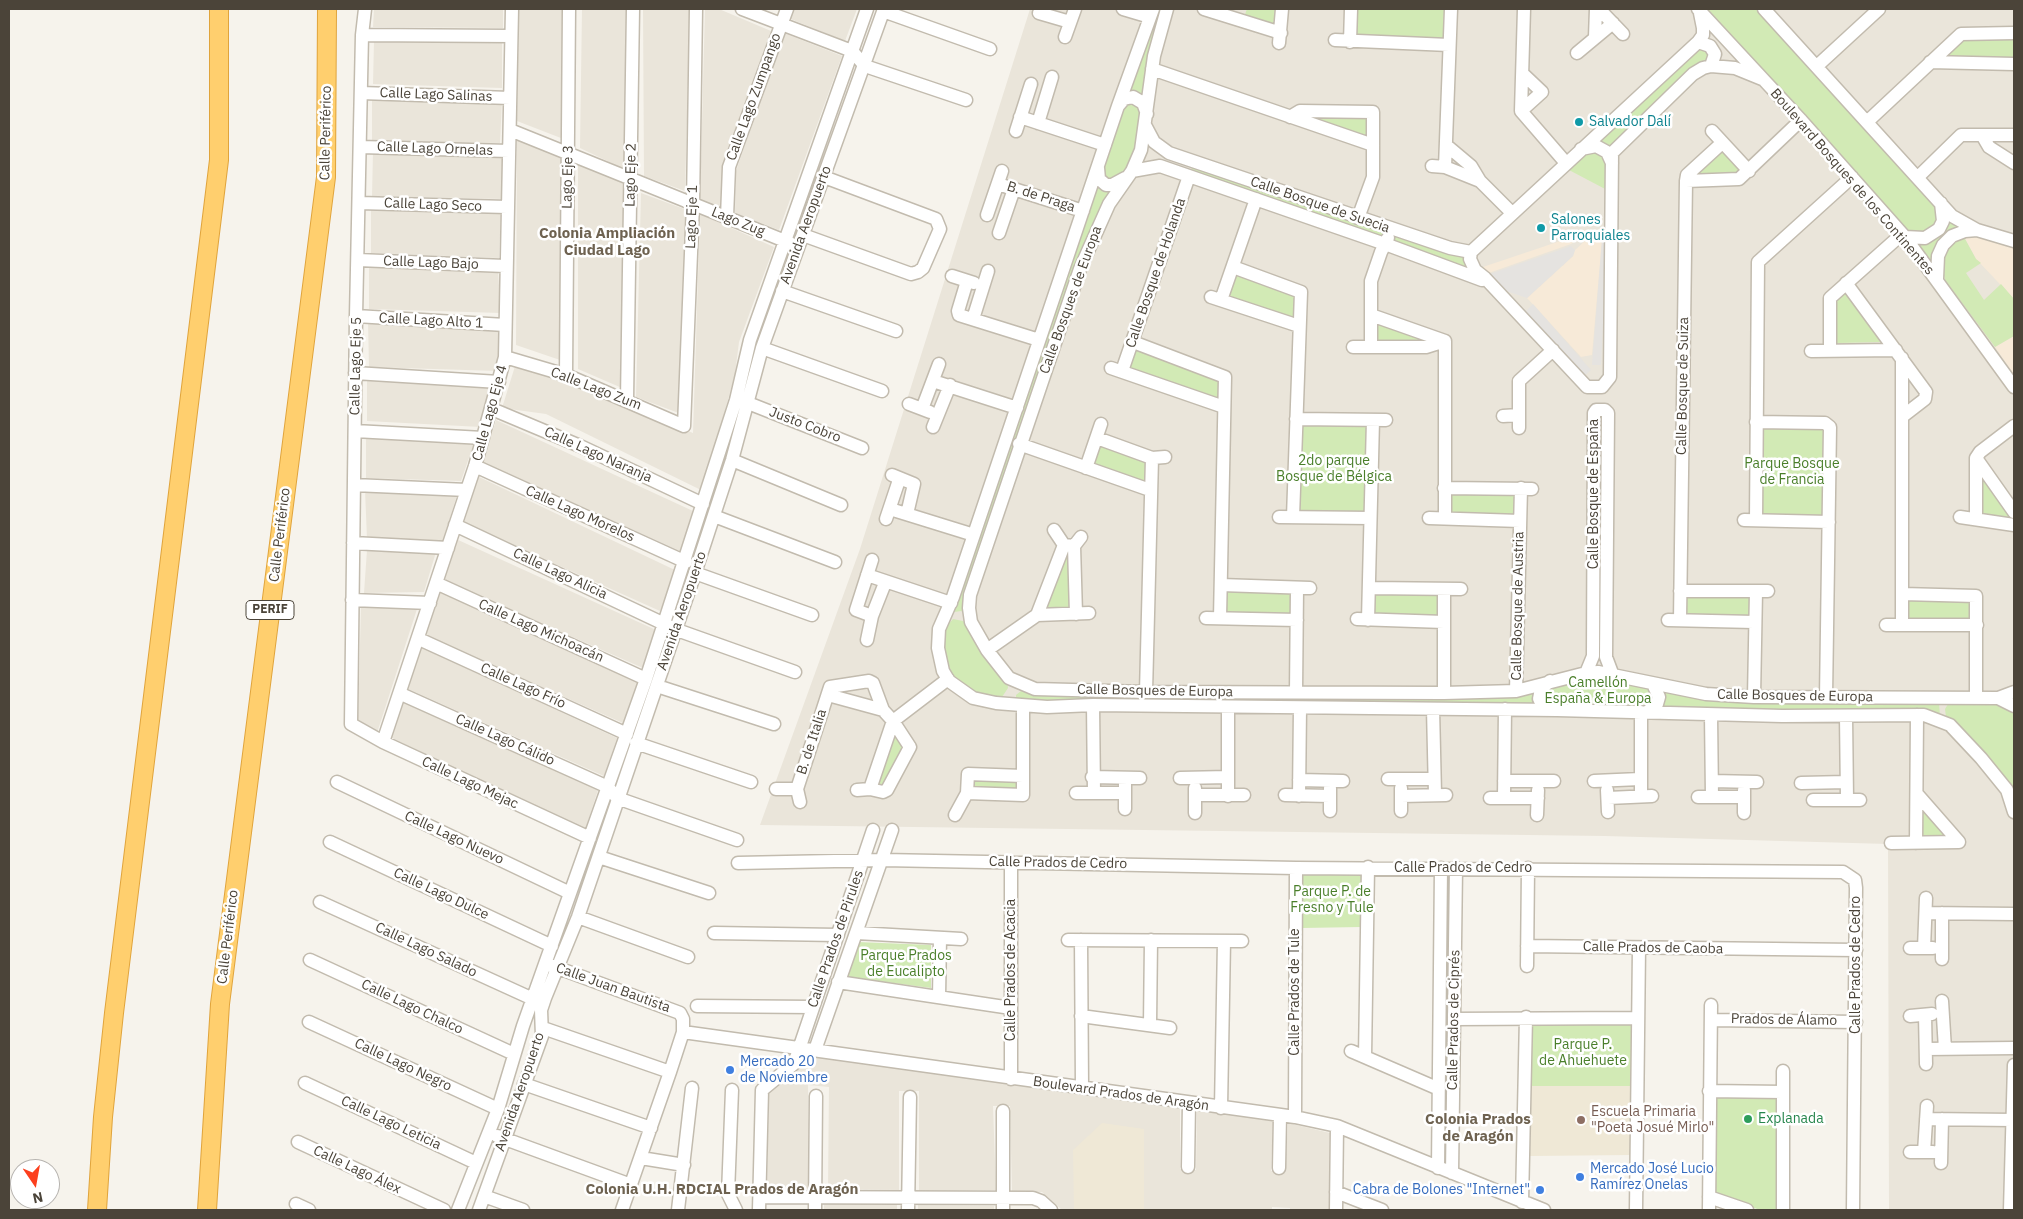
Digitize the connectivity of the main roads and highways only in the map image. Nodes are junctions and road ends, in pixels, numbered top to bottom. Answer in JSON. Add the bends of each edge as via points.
{"nodes":[{"id":1,"x":219,"y":9,"type":"edge"},
{"id":2,"x":326,"y":9,"type":"edge"},
{"id":3,"x":97,"y":1210,"type":"edge"},
{"id":4,"x":207,"y":1210,"type":"edge"}],
"edges":[{"from":1,"to":3,"type":"highway","via":[[219,160],[102,1117]]},
{"from":2,"to":4,"type":"highway","name":"Calle Periférico","number":"PERIF","via":[[326,177],[220,1004]]}]}
